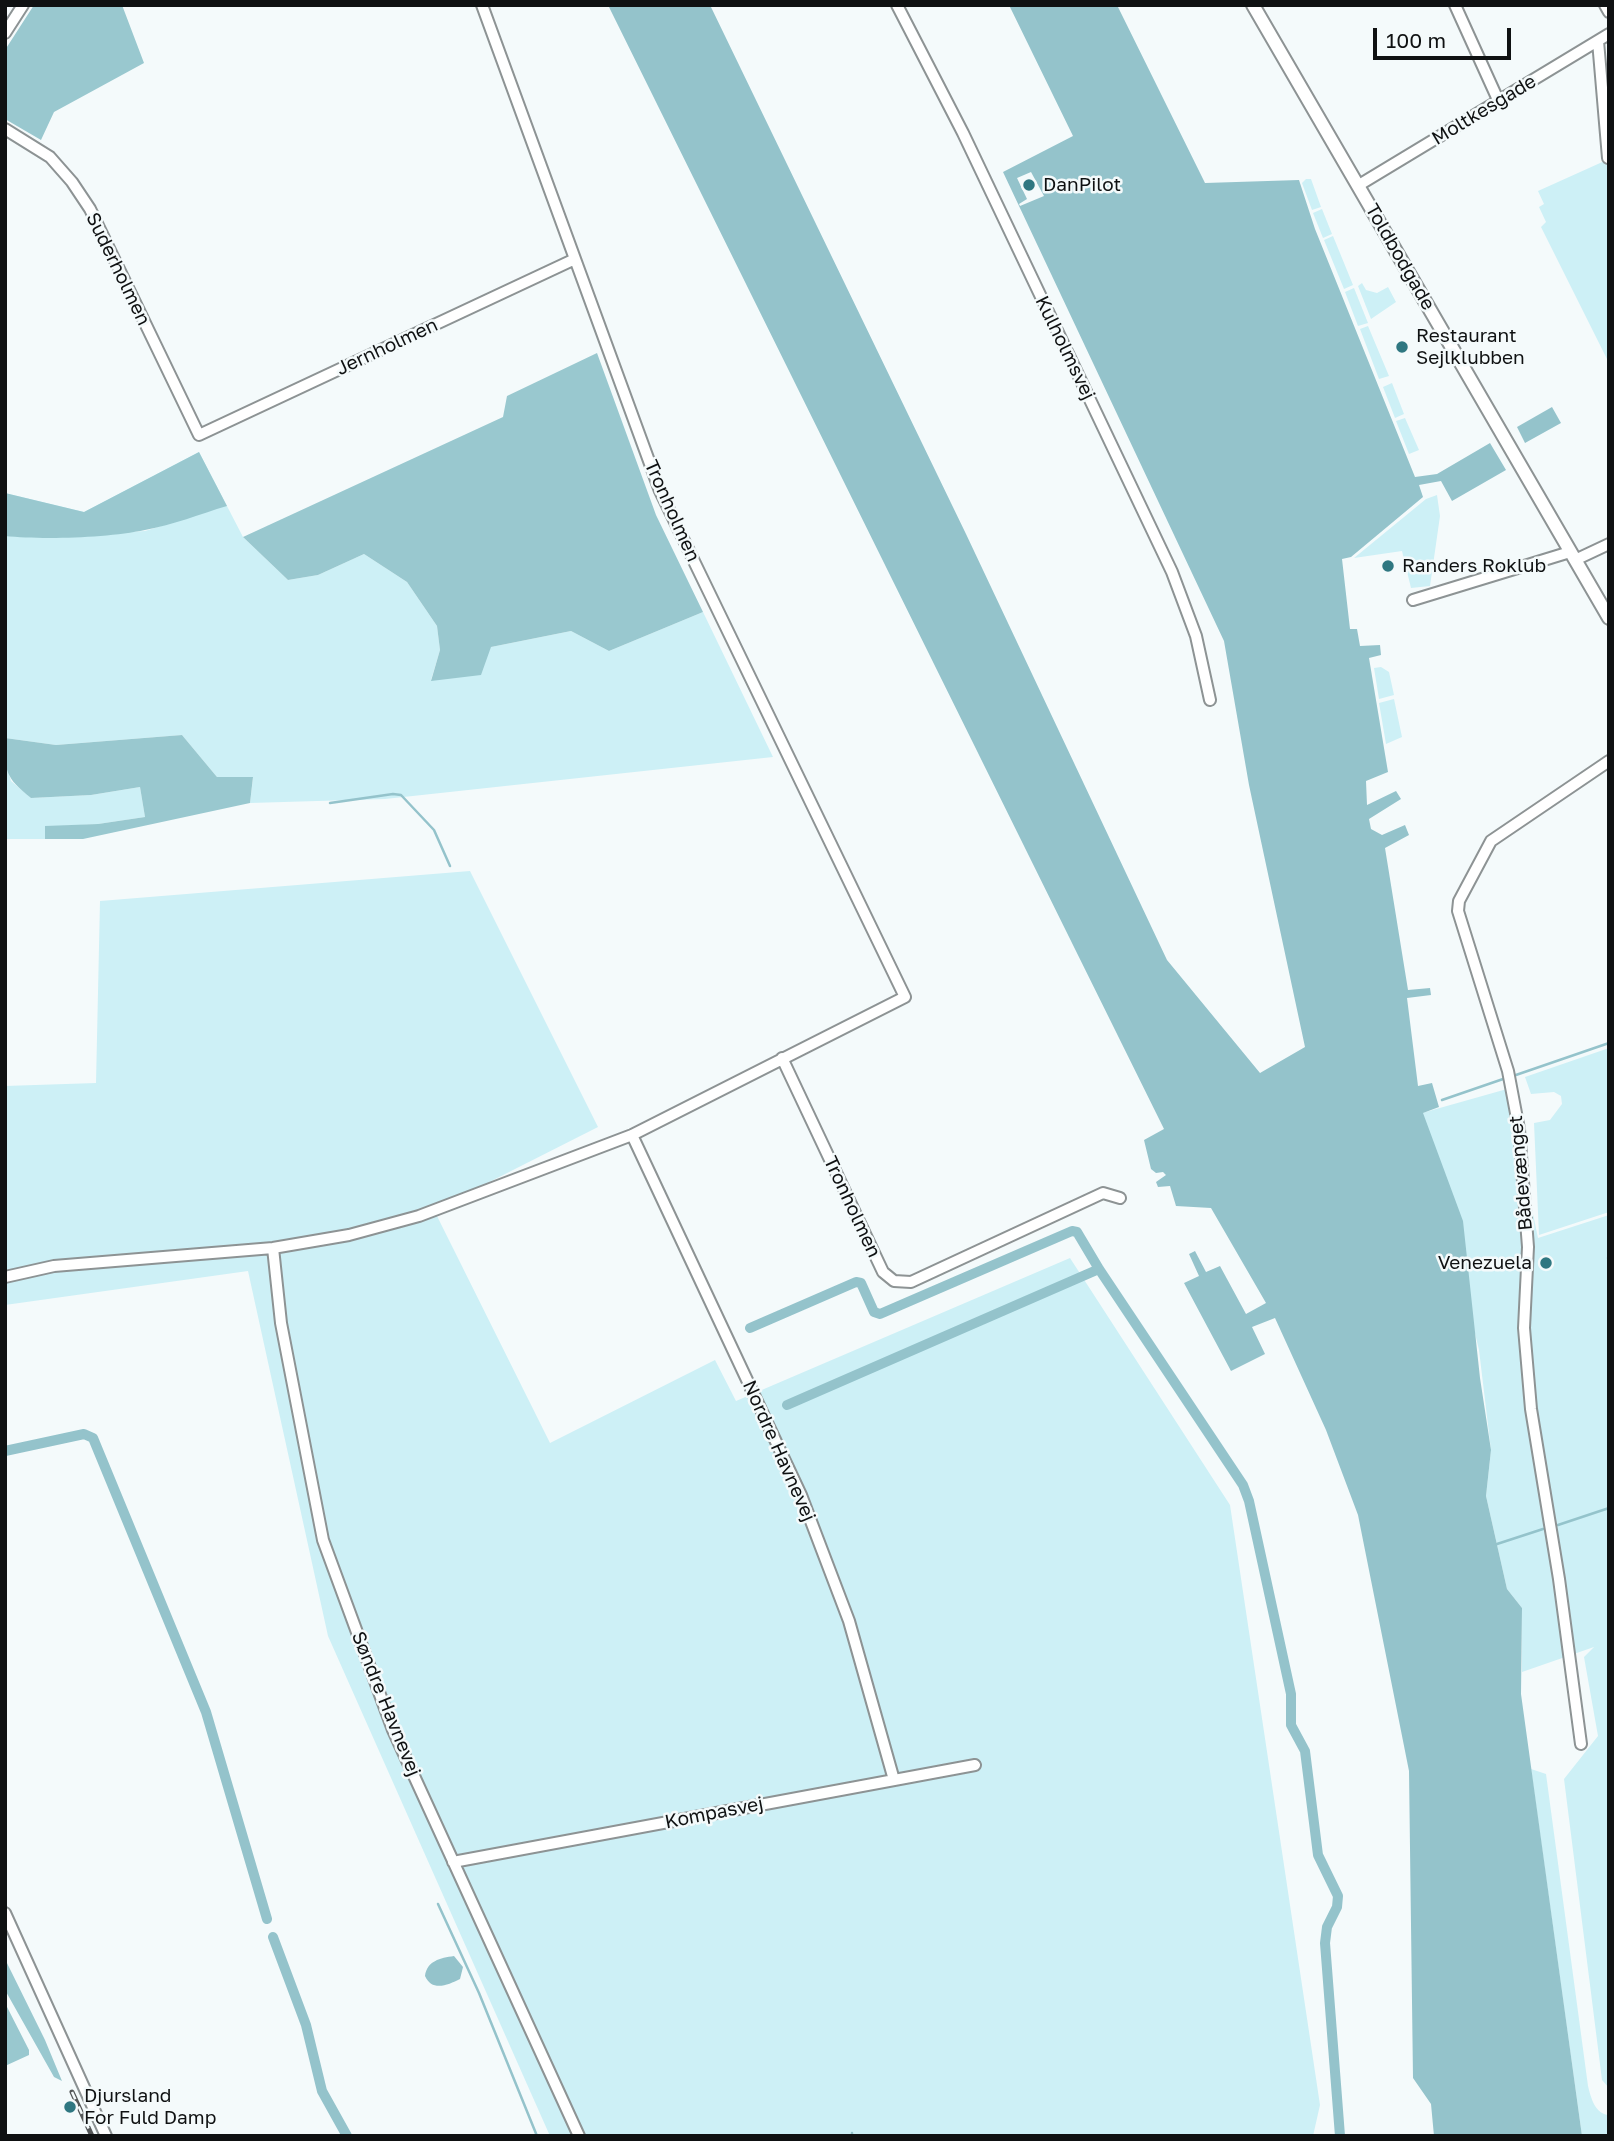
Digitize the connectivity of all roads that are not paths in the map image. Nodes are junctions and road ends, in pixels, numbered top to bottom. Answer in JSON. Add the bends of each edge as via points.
{"nodes":[{"id":1,"x":23,"y":5,"type":"edge"},
{"id":2,"x":482,"y":5,"type":"edge"},
{"id":3,"x":897,"y":5,"type":"edge"},
{"id":4,"x":1455,"y":5,"type":"edge"},
{"id":5,"x":1605,"y":5,"type":"edge"},
{"id":6,"x":1256,"y":6,"type":"edge"},
{"id":7,"x":1609,"y":12,"type":"edge"},
{"id":8,"x":5,"y":33,"type":"edge"},
{"id":9,"x":1609,"y":34,"type":"edge"},
{"id":10,"x":1598,"y":41,"type":"junction"},
{"id":11,"x":1499,"y":102,"type":"junction"},
{"id":12,"x":5,"y":129,"type":"edge"},
{"id":13,"x":1608,"y":158,"type":"edge"},
{"id":14,"x":1359,"y":185,"type":"junction"},
{"id":15,"x":575,"y":259,"type":"junction"},
{"id":16,"x":199,"y":435,"type":"joint"},
{"id":17,"x":1609,"y":544,"type":"edge"},
{"id":18,"x":1572,"y":556,"type":"junction"},
{"id":19,"x":1413,"y":600,"type":"dead end"},
{"id":20,"x":1609,"y":618,"type":"edge"},
{"id":21,"x":1210,"y":700,"type":"dead end"},
{"id":22,"x":1609,"y":761,"type":"edge"},
{"id":23,"x":782,"y":1058,"type":"junction"},
{"id":24,"x":632,"y":1135,"type":"junction"},
{"id":25,"x":1120,"y":1198,"type":"dead end"},
{"id":26,"x":273,"y":1248,"type":"junction"},
{"id":27,"x":5,"y":1277,"type":"edge"},
{"id":28,"x":1581,"y":1744,"type":"dead end"},
{"id":29,"x":975,"y":1765,"type":"dead end"},
{"id":30,"x":894,"y":1780,"type":"junction"},
{"id":31,"x":453,"y":1862,"type":"junction"},
{"id":32,"x":5,"y":1913,"type":"edge"},
{"id":33,"x":106,"y":2136,"type":"edge"},
{"id":34,"x":579,"y":2136,"type":"edge"}],
"edges":[{"from":1,"to":8,"type":"street"},
{"from":2,"to":15,"type":"street","name":"Tronholmen"},
{"from":3,"to":21,"type":"street","name":"Kulholmsvej","via":[[963,133],[1172,572],[1196,636]]},
{"from":4,"to":11,"type":"street"},
{"from":5,"to":7,"type":"street"},
{"from":6,"to":14,"type":"street","name":"Toldbodgade"},
{"from":9,"to":10,"type":"street","name":"Moltkesgade"},
{"from":10,"to":11,"type":"street","name":"Moltkesgade"},
{"from":10,"to":13,"type":"street"},
{"from":11,"to":14,"type":"street","name":"Moltkesgade"},
{"from":12,"to":16,"type":"street","name":"Suderholmen","via":[[50,157],[78,191]]},
{"from":14,"to":18,"type":"street","name":"Toldbodgade"},
{"from":15,"to":16,"type":"street","name":"Jernholmen"},
{"from":15,"to":23,"type":"street","name":"Tronholmen","via":[[660,491],[905,998]]},
{"from":17,"to":18,"type":"street"},
{"from":18,"to":19,"type":"street"},
{"from":18,"to":20,"type":"street","name":"Toldbodgade"},
{"from":22,"to":28,"type":"street","name":"Bådevænget","via":[[1491,841],[1458,911],[1508,1071],[1519,1129],[1528,1247],[1524,1328],[1531,1409]]},
{"from":23,"to":24,"type":"street"},
{"from":23,"to":25,"type":"street","name":"Tronholmen","via":[[883,1272],[894,1280],[911,1282],[1103,1193]]},
{"from":24,"to":26,"type":"street","via":[[419,1216],[349,1235]]},
{"from":24,"to":30,"type":"street","name":"Nordre Havnevej","via":[[801,1495],[849,1621]]},
{"from":26,"to":27,"type":"street","via":[[54,1266]]},
{"from":26,"to":31,"type":"street","name":"Søndre Havnevej","via":[[281,1323],[323,1540],[393,1730]]},
{"from":29,"to":30,"type":"street","name":"Kompasvej"},
{"from":30,"to":31,"type":"street","name":"Kompasvej"},
{"from":31,"to":34,"type":"street","name":"Søndre Havnevej"},
{"from":32,"to":33,"type":"street"}]}
